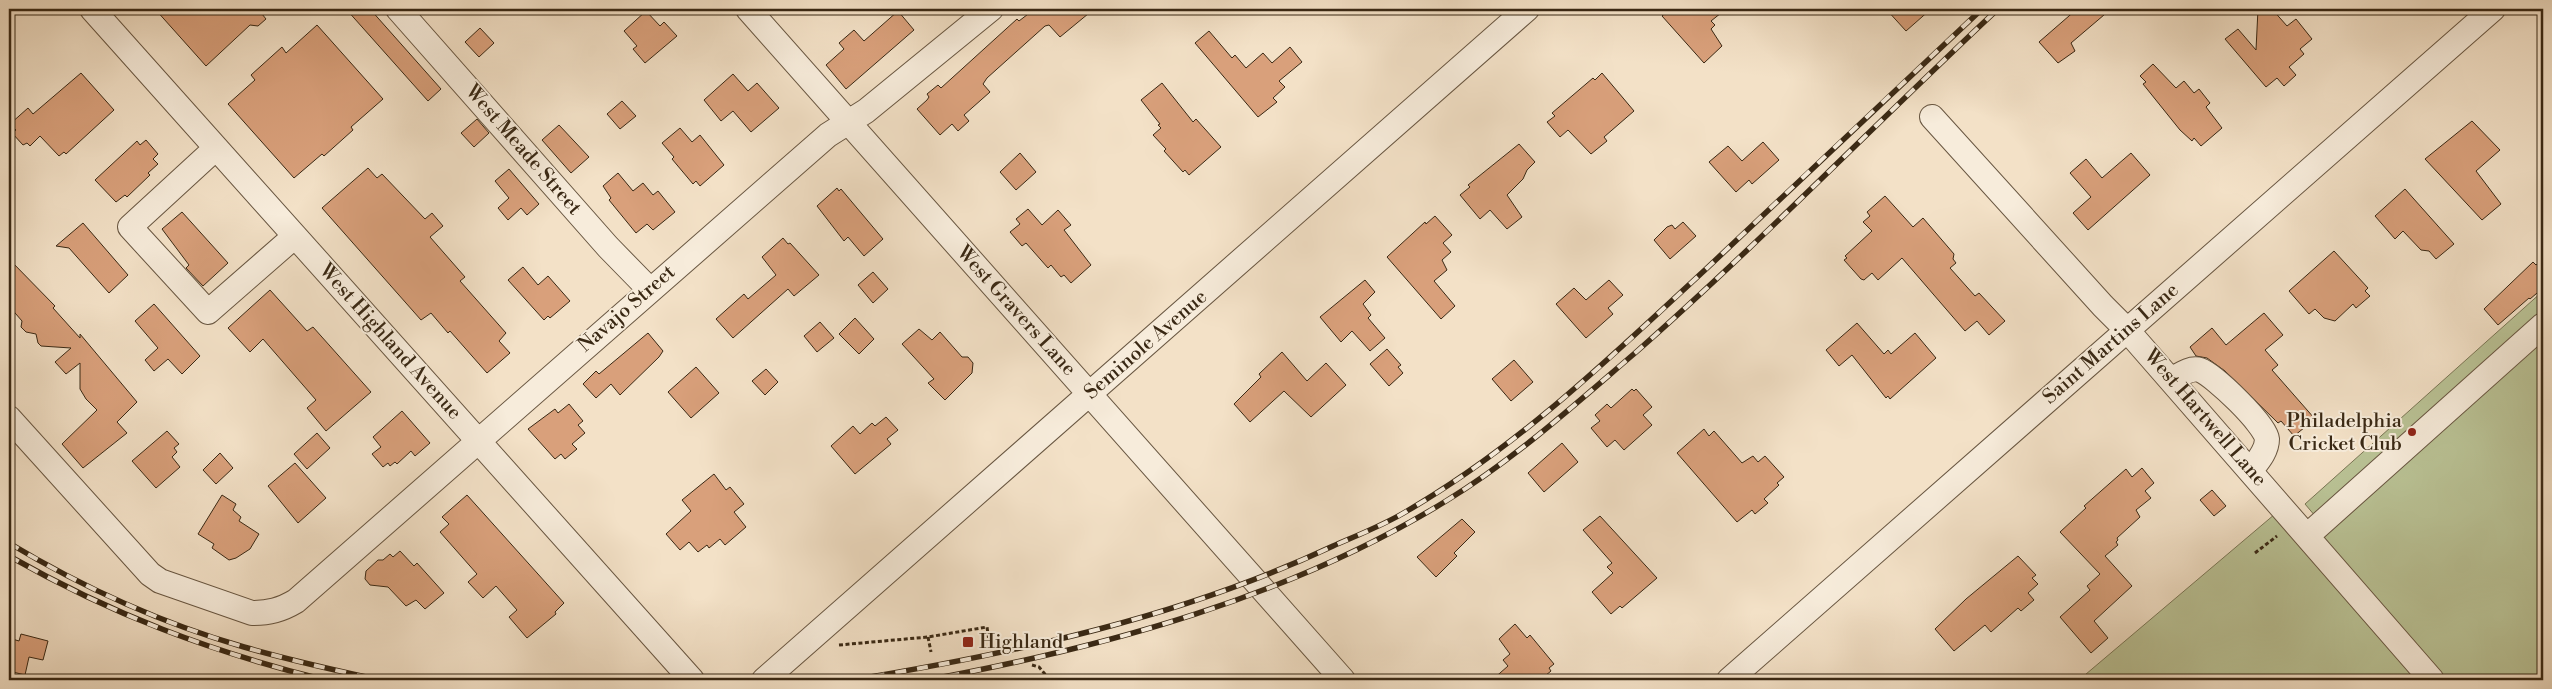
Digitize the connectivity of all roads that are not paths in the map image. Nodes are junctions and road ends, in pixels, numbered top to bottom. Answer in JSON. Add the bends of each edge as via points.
{"nodes":[{"id":1,"x":92,"y":9,"type":"edge"},
{"id":2,"x":398,"y":9,"type":"edge"},
{"id":3,"x":748,"y":9,"type":"edge"},
{"id":4,"x":991,"y":9,"type":"edge"},
{"id":5,"x":1527,"y":9,"type":"edge"},
{"id":6,"x":2493,"y":9,"type":"edge"},
{"id":7,"x":1932,"y":117,"type":"dead end"},
{"id":8,"x":848,"y":121,"type":"junction"},
{"id":9,"x":216,"y":148,"type":"junction"},
{"id":10,"x":295,"y":236,"type":"junction"},
{"id":11,"x":650,"y":290,"type":"junction"},
{"id":12,"x":2543,"y":325,"type":"edge"},
{"id":13,"x":2127,"y":330,"type":"junction"},
{"id":14,"x":2171,"y":380,"type":"junction"},
{"id":15,"x":1090,"y":394,"type":"junction"},
{"id":16,"x":9,"y":418,"type":"edge"},
{"id":17,"x":478,"y":440,"type":"junction"},
{"id":18,"x":2251,"y":470,"type":"junction"},
{"id":19,"x":2301,"y":529,"type":"junction"},
{"id":20,"x":772,"y":674,"type":"edge"},
{"id":21,"x":690,"y":678,"type":"edge"},
{"id":22,"x":1343,"y":680,"type":"edge"},
{"id":23,"x":1729,"y":680,"type":"edge"},
{"id":24,"x":2432,"y":680,"type":"edge"}],
"edges":[{"from":1,"to":9,"type":"street","name":"West Highland Avenue"},
{"from":2,"to":11,"type":"street","name":"West Meade Street"},
{"from":3,"to":8,"type":"street","name":"West Gravers Lane"},
{"from":4,"to":8,"type":"street","name":"Navajo Street","via":[[866,111]]},
{"from":5,"to":15,"type":"street","name":"Seminole Avenue"},
{"from":6,"to":13,"type":"street","name":"Saint Martins Lane"},
{"from":7,"to":13,"type":"street","name":"West Hartwell Lane"},
{"from":8,"to":11,"type":"street","name":"Navajo Street"},
{"from":8,"to":15,"type":"street","name":"West Gravers Lane"},
{"from":9,"to":10,"type":"street","name":"West Highland Avenue"},
{"from":9,"to":10,"type":"street","via":[[130,227],[208,312]]},
{"from":10,"to":17,"type":"street","name":"West Highland Avenue"},
{"from":11,"to":17,"type":"street","name":"Navajo Street"},
{"from":12,"to":19,"type":"street"},
{"from":13,"to":14,"type":"street","name":"West Hartwell Lane"},
{"from":13,"to":23,"type":"street","name":"Saint Martins Lane"},
{"from":14,"to":18,"type":"street","name":"West Hartwell Lane"},
{"from":14,"to":18,"type":"street","via":[[2187,370],[2199,370],[2250,414],[2267,438],[2265,449]]},
{"from":15,"to":20,"type":"street","name":"Seminole Avenue"},
{"from":15,"to":22,"type":"street","name":"West Gravers Lane"},
{"from":16,"to":17,"type":"street","name":"Navajo Street","via":[[150,574],[160,581],[241,610],[268,613],[296,601]]},
{"from":17,"to":21,"type":"street","name":"West Highland Avenue"},
{"from":18,"to":19,"type":"street","name":"West Hartwell Lane"},
{"from":19,"to":24,"type":"street","name":"West Hartwell Lane"}]}
